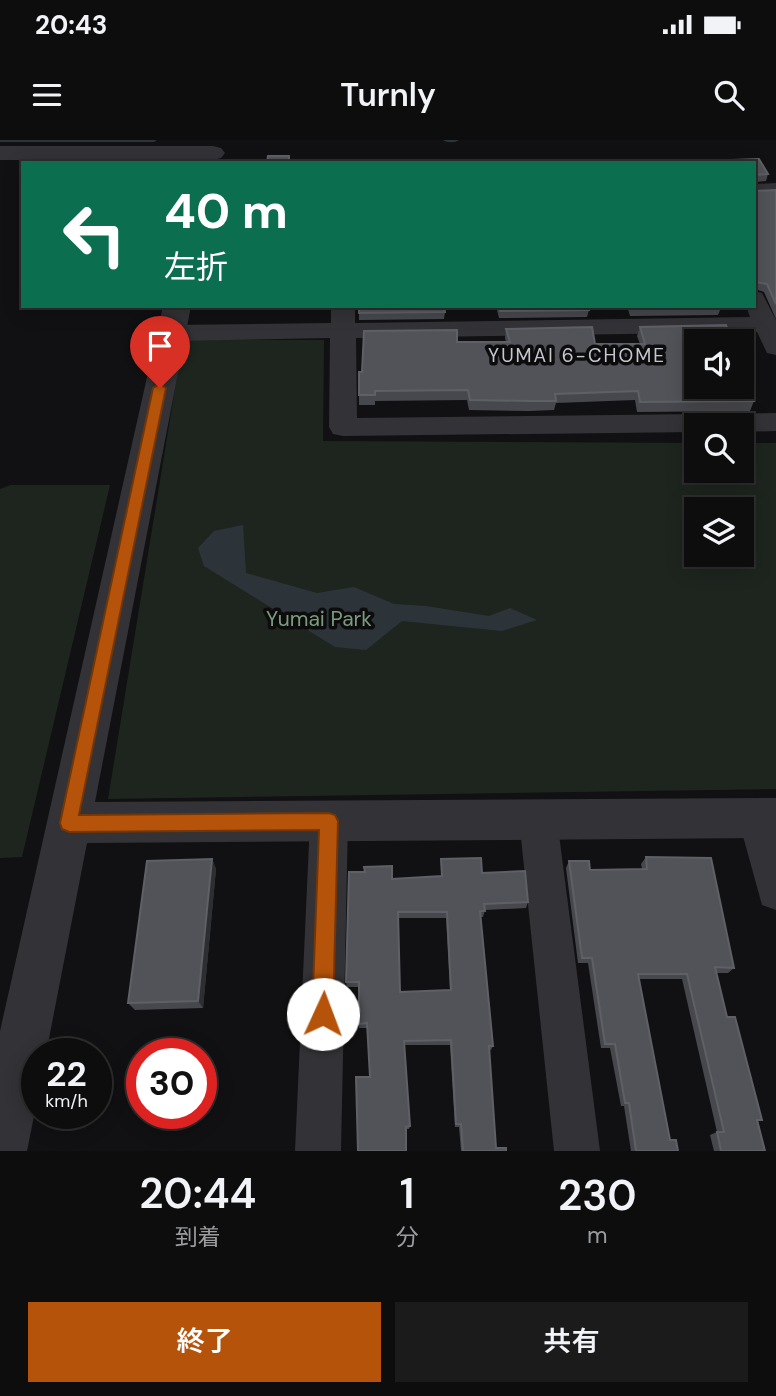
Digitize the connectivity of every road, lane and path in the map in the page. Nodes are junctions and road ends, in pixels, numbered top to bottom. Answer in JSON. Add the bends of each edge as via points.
{"nodes":[{"id":1,"x":213,"y":152,"type":"edge"},
{"id":2,"x":0,"y":153,"type":"edge"},
{"id":3,"x":756,"y":190,"type":"edge"},
{"id":4,"x":776,"y":190,"type":"edge"},
{"id":5,"x":756,"y":302,"type":"edge"},
{"id":6,"x":619,"y":316,"type":"edge"},
{"id":7,"x":478,"y":317,"type":"edge"},
{"id":8,"x":343,"y":318,"type":"edge"},
{"id":9,"x":174,"y":320,"type":"edge"},
{"id":10,"x":766,"y":324,"type":"junction"},
{"id":11,"x":776,"y":347,"type":"edge"},
{"id":12,"x":776,"y":422,"type":"edge"},
{"id":13,"x":766,"y":818,"type":"edge"},
{"id":14,"x":538,"y":820,"type":"junction"},
{"id":15,"x":329,"y":821,"type":"junction"},
{"id":16,"x":69,"y":823,"type":"junction"},
{"id":17,"x":776,"y":891,"type":"edge"},
{"id":18,"x":0,"y":1151,"type":"edge"},
{"id":19,"x":318,"y":1151,"type":"edge"},
{"id":20,"x":577,"y":1151,"type":"edge"}],
"edges":[{"from":1,"to":2,"type":"street"},
{"from":3,"to":4,"type":"street"},
{"from":5,"to":10,"type":"street"},
{"from":6,"to":7,"type":"street"},
{"from":6,"to":10,"type":"street"},
{"from":7,"to":8,"type":"street"},
{"from":8,"to":9,"type":"street"},
{"from":8,"to":12,"type":"street","via":[[343,427]]},
{"from":9,"to":16,"type":"street"},
{"from":10,"to":11,"type":"street"},
{"from":13,"to":14,"type":"street"},
{"from":13,"to":17,"type":"street"},
{"from":14,"to":15,"type":"street"},
{"from":14,"to":20,"type":"street"},
{"from":15,"to":16,"type":"street"},
{"from":15,"to":19,"type":"street"},
{"from":16,"to":18,"type":"street"}]}
